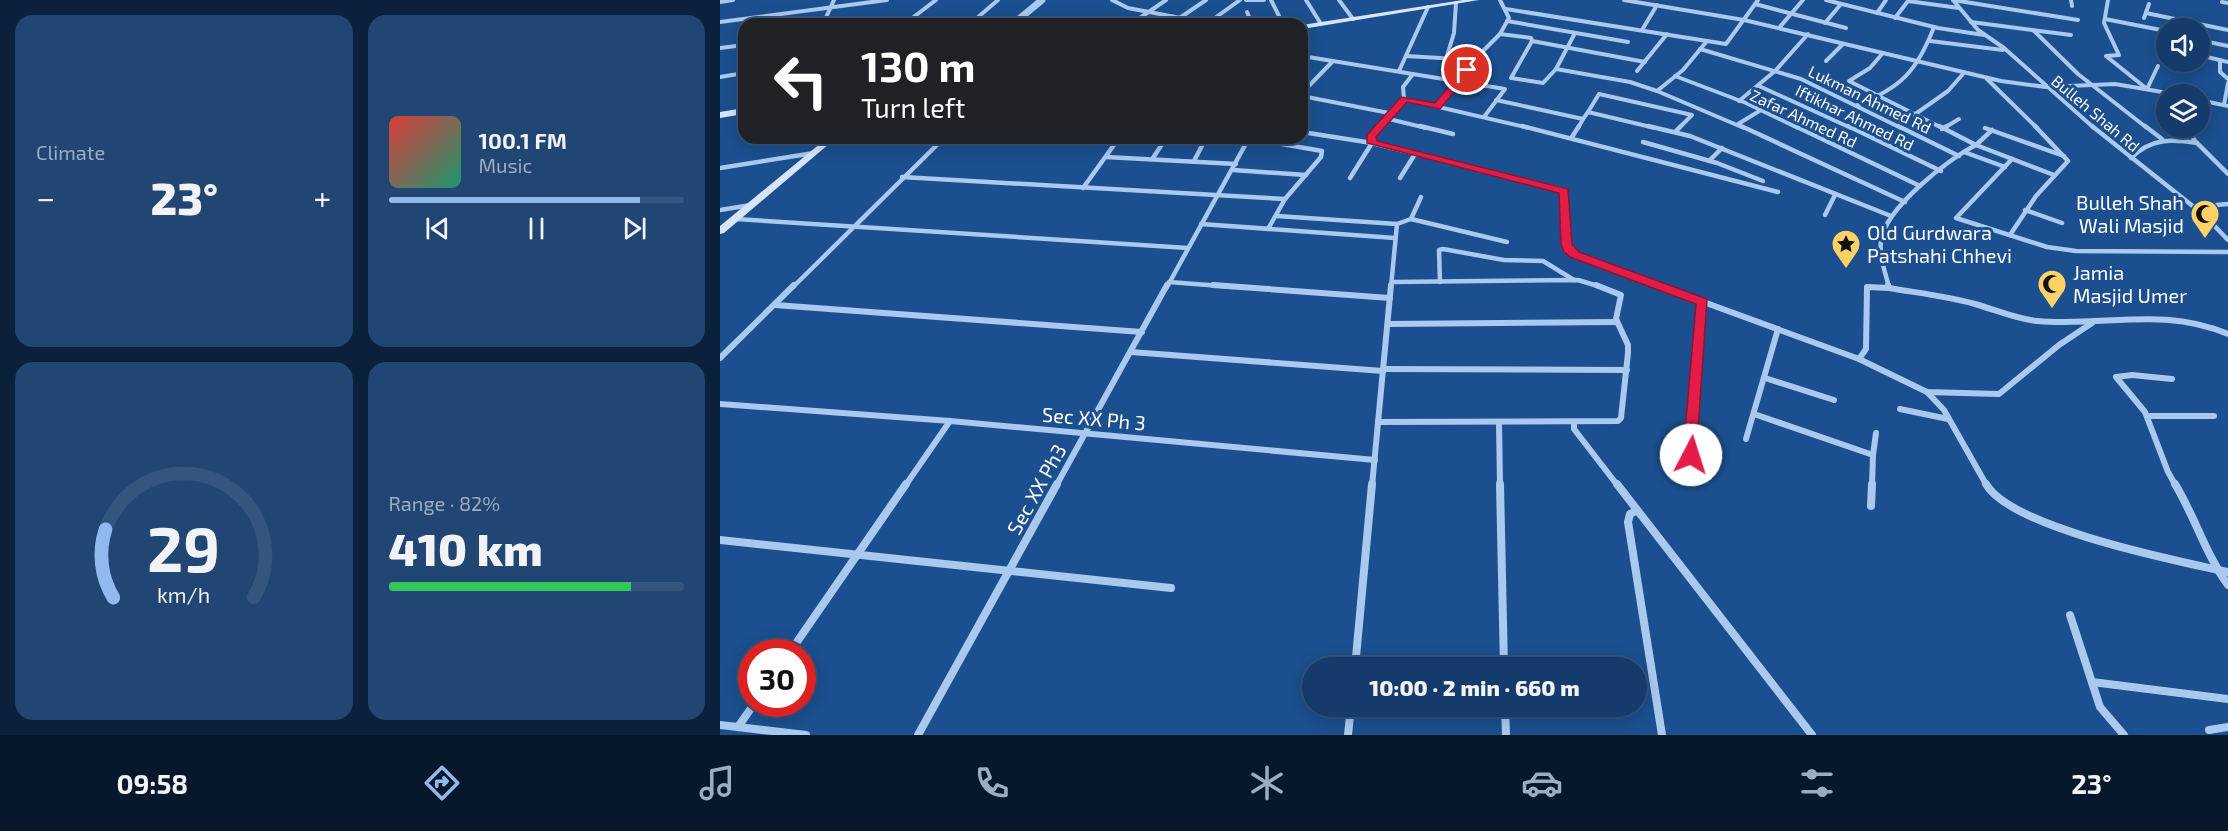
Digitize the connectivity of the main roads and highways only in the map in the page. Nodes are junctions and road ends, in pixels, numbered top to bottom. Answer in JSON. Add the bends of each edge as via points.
{"nodes":[{"id":1,"x":1476,"y":0,"type":"edge"},
{"id":2,"x":1308,"y":26,"type":"edge"},
{"id":3,"x":738,"y":112,"type":"edge"},
{"id":4,"x":720,"y":115,"type":"edge"},
{"id":5,"x":825,"y":144,"type":"edge"},
{"id":6,"x":720,"y":231,"type":"edge"}],
"edges":[{"from":1,"to":2,"type":"main road"},
{"from":3,"to":4,"type":"main road"},
{"from":5,"to":6,"type":"main road"}]}
